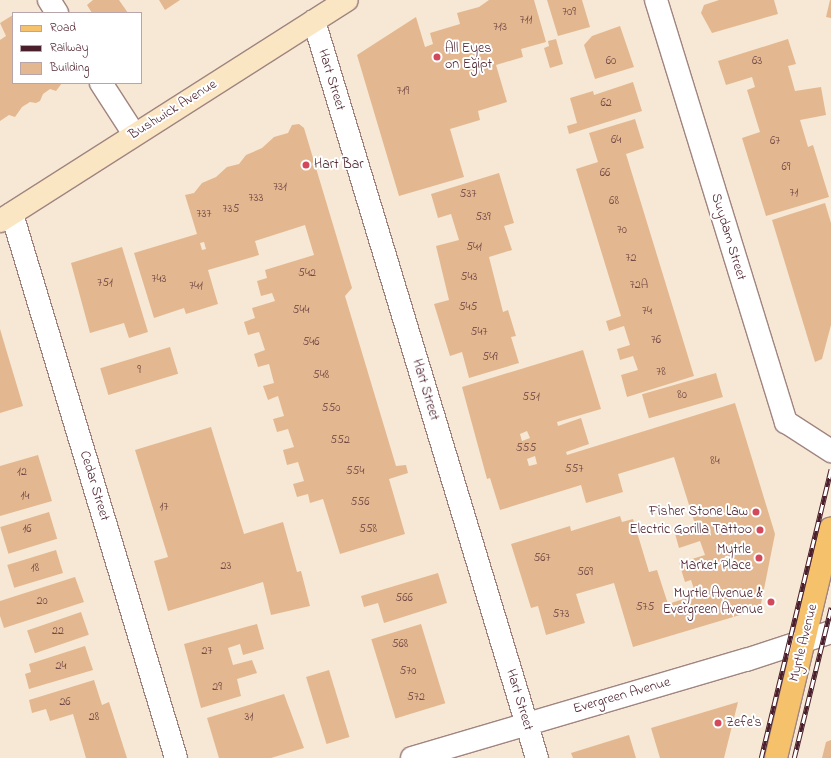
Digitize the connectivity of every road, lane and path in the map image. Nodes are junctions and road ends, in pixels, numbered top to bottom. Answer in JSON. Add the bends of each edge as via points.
{"nodes":[{"id":1,"x":49,"y":0,"type":"edge"},
{"id":2,"x":347,"y":0,"type":"edge"},
{"id":3,"x":656,"y":0,"type":"edge"},
{"id":4,"x":56,"y":12,"type":"edge"},
{"id":5,"x":314,"y":21,"type":"junction"},
{"id":6,"x":102,"y":84,"type":"edge"},
{"id":7,"x":134,"y":134,"type":"junction"},
{"id":8,"x":6,"y":217,"type":"edge"},
{"id":9,"x":831,"y":452,"type":"edge"},
{"id":10,"x":831,"y":528,"type":"edge"},
{"id":11,"x":831,"y":632,"type":"edge"},
{"id":12,"x":805,"y":640,"type":"junction"},
{"id":13,"x":831,"y":648,"type":"edge"},
{"id":14,"x":526,"y":724,"type":"junction"},
{"id":15,"x":176,"y":758,"type":"edge"},
{"id":16,"x":412,"y":758,"type":"edge"},
{"id":17,"x":537,"y":758,"type":"edge"},
{"id":18,"x":776,"y":758,"type":"edge"}],
"edges":[{"from":1,"to":4,"type":"street"},
{"from":2,"to":5,"type":"main road","name":"Bushwick Avenue"},
{"from":3,"to":9,"type":"street","name":"Suydam Street","via":[[786,422]]},
{"from":5,"to":7,"type":"main road","name":"Bushwick Avenue"},
{"from":5,"to":14,"type":"street","name":"Hart Street"},
{"from":6,"to":7,"type":"street"},
{"from":7,"to":8,"type":"main road","name":"Bushwick Avenue"},
{"from":8,"to":15,"type":"street","name":"Cedar Street"},
{"from":10,"to":12,"type":"main road","name":"Myrtle Avenue"},
{"from":11,"to":12,"type":"street","name":"Evergreen Avenue"},
{"from":12,"to":13,"type":"street"},
{"from":12,"to":14,"type":"street","name":"Evergreen Avenue","via":[[746,660]]},
{"from":12,"to":18,"type":"main road","name":"Myrtle Avenue"},
{"from":14,"to":16,"type":"street","name":"Evergreen Avenue"},
{"from":14,"to":17,"type":"street","name":"Hart Street"}]}
